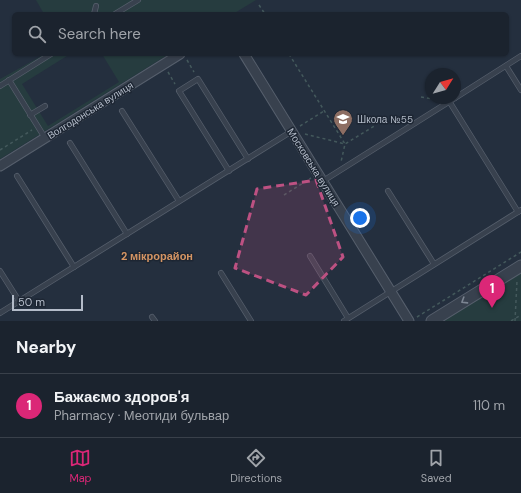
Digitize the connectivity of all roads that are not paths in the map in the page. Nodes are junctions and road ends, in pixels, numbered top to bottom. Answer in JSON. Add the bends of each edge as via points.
{"nodes":[{"id":1,"x":138,"y":0,"type":"edge"},
{"id":2,"x":96,"y":6,"type":"dead end"},
{"id":3,"x":94,"y":12,"type":"edge"},
{"id":4,"x":118,"y":12,"type":"edge"},
{"id":5,"x":48,"y":56,"type":"edge"},
{"id":6,"x":179,"y":56,"type":"edge"},
{"id":7,"x":245,"y":56,"type":"edge"},
{"id":8,"x":521,"y":56,"type":"edge"},
{"id":9,"x":506,"y":66,"type":"junction"},
{"id":10,"x":9,"y":80,"type":"junction"},
{"id":11,"x":0,"y":86,"type":"edge"},
{"id":12,"x":521,"y":90,"type":"edge"},
{"id":13,"x":461,"y":94,"type":"edge"},
{"id":14,"x":444,"y":104,"type":"edge"},
{"id":15,"x":451,"y":104,"type":"edge"},
{"id":16,"x":45,"y":106,"type":"dead end"},
{"id":17,"x":122,"y":111,"type":"dead end"},
{"id":18,"x":30,"y":114,"type":"junction"},
{"id":19,"x":292,"y":131,"type":"junction"},
{"id":20,"x":45,"y":138,"type":"junction"},
{"id":21,"x":70,"y":143,"type":"dead end"},
{"id":22,"x":248,"y":159,"type":"junction"},
{"id":23,"x":0,"y":166,"type":"edge"},
{"id":24,"x":229,"y":171,"type":"junction"},
{"id":25,"x":17,"y":176,"type":"dead end"},
{"id":26,"x":320,"y":178,"type":"junction"},
{"id":27,"x":388,"y":191,"type":"dead end"},
{"id":28,"x":179,"y":202,"type":"junction"},
{"id":29,"x":519,"y":211,"type":"edge"},
{"id":30,"x":127,"y":234,"type":"junction"},
{"id":31,"x":310,"y":256,"type":"dead end"},
{"id":32,"x":434,"y":264,"type":"junction"},
{"id":33,"x":74,"y":267,"type":"junction"},
{"id":34,"x":519,"y":267,"type":"edge"},
{"id":35,"x":0,"y":271,"type":"edge"},
{"id":36,"x":221,"y":272,"type":"dead end"},
{"id":37,"x":391,"y":291,"type":"junction"},
{"id":38,"x":19,"y":301,"type":"junction"},
{"id":39,"x":0,"y":313,"type":"edge"},
{"id":40,"x":346,"y":320,"type":"edge"},
{"id":41,"x":412,"y":320,"type":"edge"},
{"id":42,"x":251,"y":321,"type":"edge"},
{"id":43,"x":432,"y":321,"type":"edge"}],
"edges":[{"from":1,"to":4,"type":"lane"},
{"from":2,"to":3,"type":"lane"},
{"from":5,"to":10,"type":"lane"},
{"from":6,"to":20,"type":"street","name":"Волгодонська вулиця"},
{"from":7,"to":19,"type":"street","name":"Московська вулиця"},
{"from":8,"to":9,"type":"lane"},
{"from":9,"to":12,"type":"lane"},
{"from":9,"to":13,"type":"lane"},
{"from":10,"to":11,"type":"lane"},
{"from":10,"to":18,"type":"lane"},
{"from":14,"to":26,"type":"lane","via":[[339,171]]},
{"from":15,"to":29,"type":"lane"},
{"from":16,"to":18,"type":"lane"},
{"from":17,"to":28,"type":"lane"},
{"from":18,"to":20,"type":"lane"},
{"from":19,"to":22,"type":"lane"},
{"from":19,"to":26,"type":"street","name":"Московська вулиця"},
{"from":20,"to":23,"type":"street","name":"Волгодонська вулиця"},
{"from":21,"to":30,"type":"lane"},
{"from":22,"to":24,"type":"lane"},
{"from":22,"to":24,"type":"lane","via":[[198,79],[179,91]]},
{"from":24,"to":28,"type":"lane"},
{"from":25,"to":33,"type":"lane"},
{"from":26,"to":37,"type":"street","name":"Московська вулиця"},
{"from":27,"to":32,"type":"lane"},
{"from":28,"to":30,"type":"lane"},
{"from":29,"to":32,"type":"lane"},
{"from":30,"to":33,"type":"lane"},
{"from":31,"to":40,"type":"lane"},
{"from":32,"to":37,"type":"lane"},
{"from":33,"to":38,"type":"lane"},
{"from":34,"to":43,"type":"street","one_way":true},
{"from":35,"to":38,"type":"lane"},
{"from":36,"to":42,"type":"lane"},
{"from":37,"to":40,"type":"lane"},
{"from":37,"to":41,"type":"street","name":"Московська вулиця"},
{"from":38,"to":39,"type":"lane"}]}
